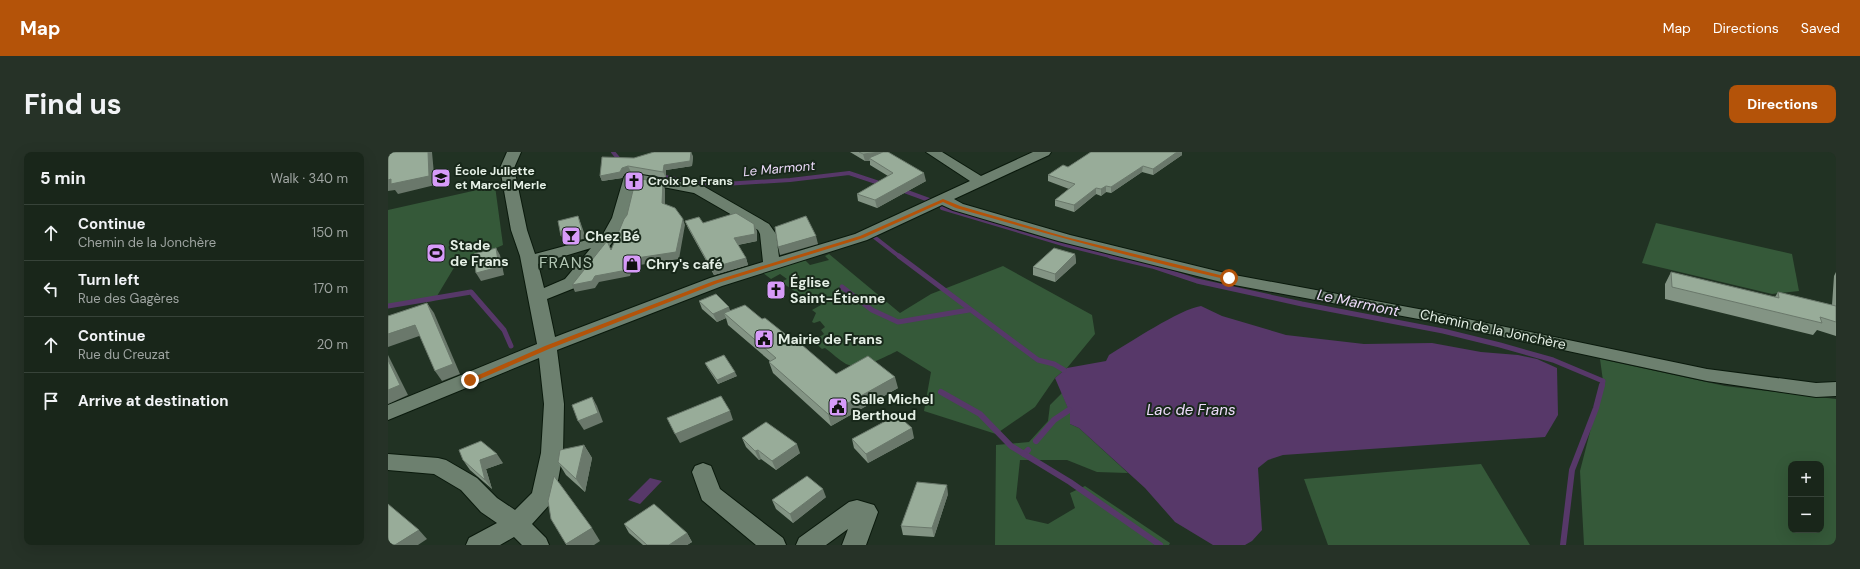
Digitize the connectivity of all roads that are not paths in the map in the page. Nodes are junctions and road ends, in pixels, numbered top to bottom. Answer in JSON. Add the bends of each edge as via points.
{"nodes":[{"id":1,"x":514,"y":152,"type":"edge"},
{"id":2,"x":933,"y":152,"type":"edge"},
{"id":3,"x":1044,"y":152,"type":"edge"},
{"id":4,"x":980,"y":182,"type":"junction"},
{"id":5,"x":943,"y":200,"type":"junction"},
{"id":6,"x":606,"y":239,"type":"junction"},
{"id":7,"x":529,"y":261,"type":"junction"},
{"id":8,"x":772,"y":265,"type":"junction"},
{"id":9,"x":537,"y":296,"type":"junction"},
{"id":10,"x":547,"y":347,"type":"junction"},
{"id":11,"x":1836,"y":389,"type":"edge"},
{"id":12,"x":388,"y":413,"type":"edge"},
{"id":13,"x":388,"y":462,"type":"edge"},
{"id":14,"x":703,"y":472,"type":"dead end"},
{"id":15,"x":517,"y":524,"type":"junction"},
{"id":16,"x":478,"y":545,"type":"edge"},
{"id":17,"x":537,"y":545,"type":"edge"},
{"id":18,"x":774,"y":545,"type":"edge"},
{"id":19,"x":808,"y":545,"type":"edge"},
{"id":20,"x":854,"y":545,"type":"edge"}],
"edges":[{"from":1,"to":7,"type":"street","via":[[507,168],[519,230]]},
{"from":2,"to":4,"type":"street"},
{"from":3,"to":4,"type":"street"},
{"from":4,"to":5,"type":"street"},
{"from":5,"to":8,"type":"street","via":[[862,237]]},
{"from":5,"to":11,"type":"street","name":"Chemin de la Jonchère","via":[[958,207],[1064,238],[1229,278],[1424,315],[1707,375],[1816,390]]},
{"from":6,"to":7,"type":"street"},
{"from":6,"to":8,"type":"street","via":[[614,231],[620,218],[631,176],[698,189],[764,227],[768,234]]},
{"from":6,"to":9,"type":"street","via":[[571,283]]},
{"from":7,"to":9,"type":"street"},
{"from":8,"to":10,"type":"street","via":[[716,282]]},
{"from":9,"to":10,"type":"street"},
{"from":10,"to":12,"type":"street"},
{"from":10,"to":15,"type":"street","via":[[554,404],[552,453],[543,497]]},
{"from":13,"to":15,"type":"street","via":[[438,466],[469,484],[489,505]]},
{"from":14,"to":18,"type":"street","via":[[710,494]]},
{"from":15,"to":16,"type":"street"},
{"from":15,"to":17,"type":"street"},
{"from":19,"to":20,"type":"street","via":[[857,509],[866,512]]}]}
